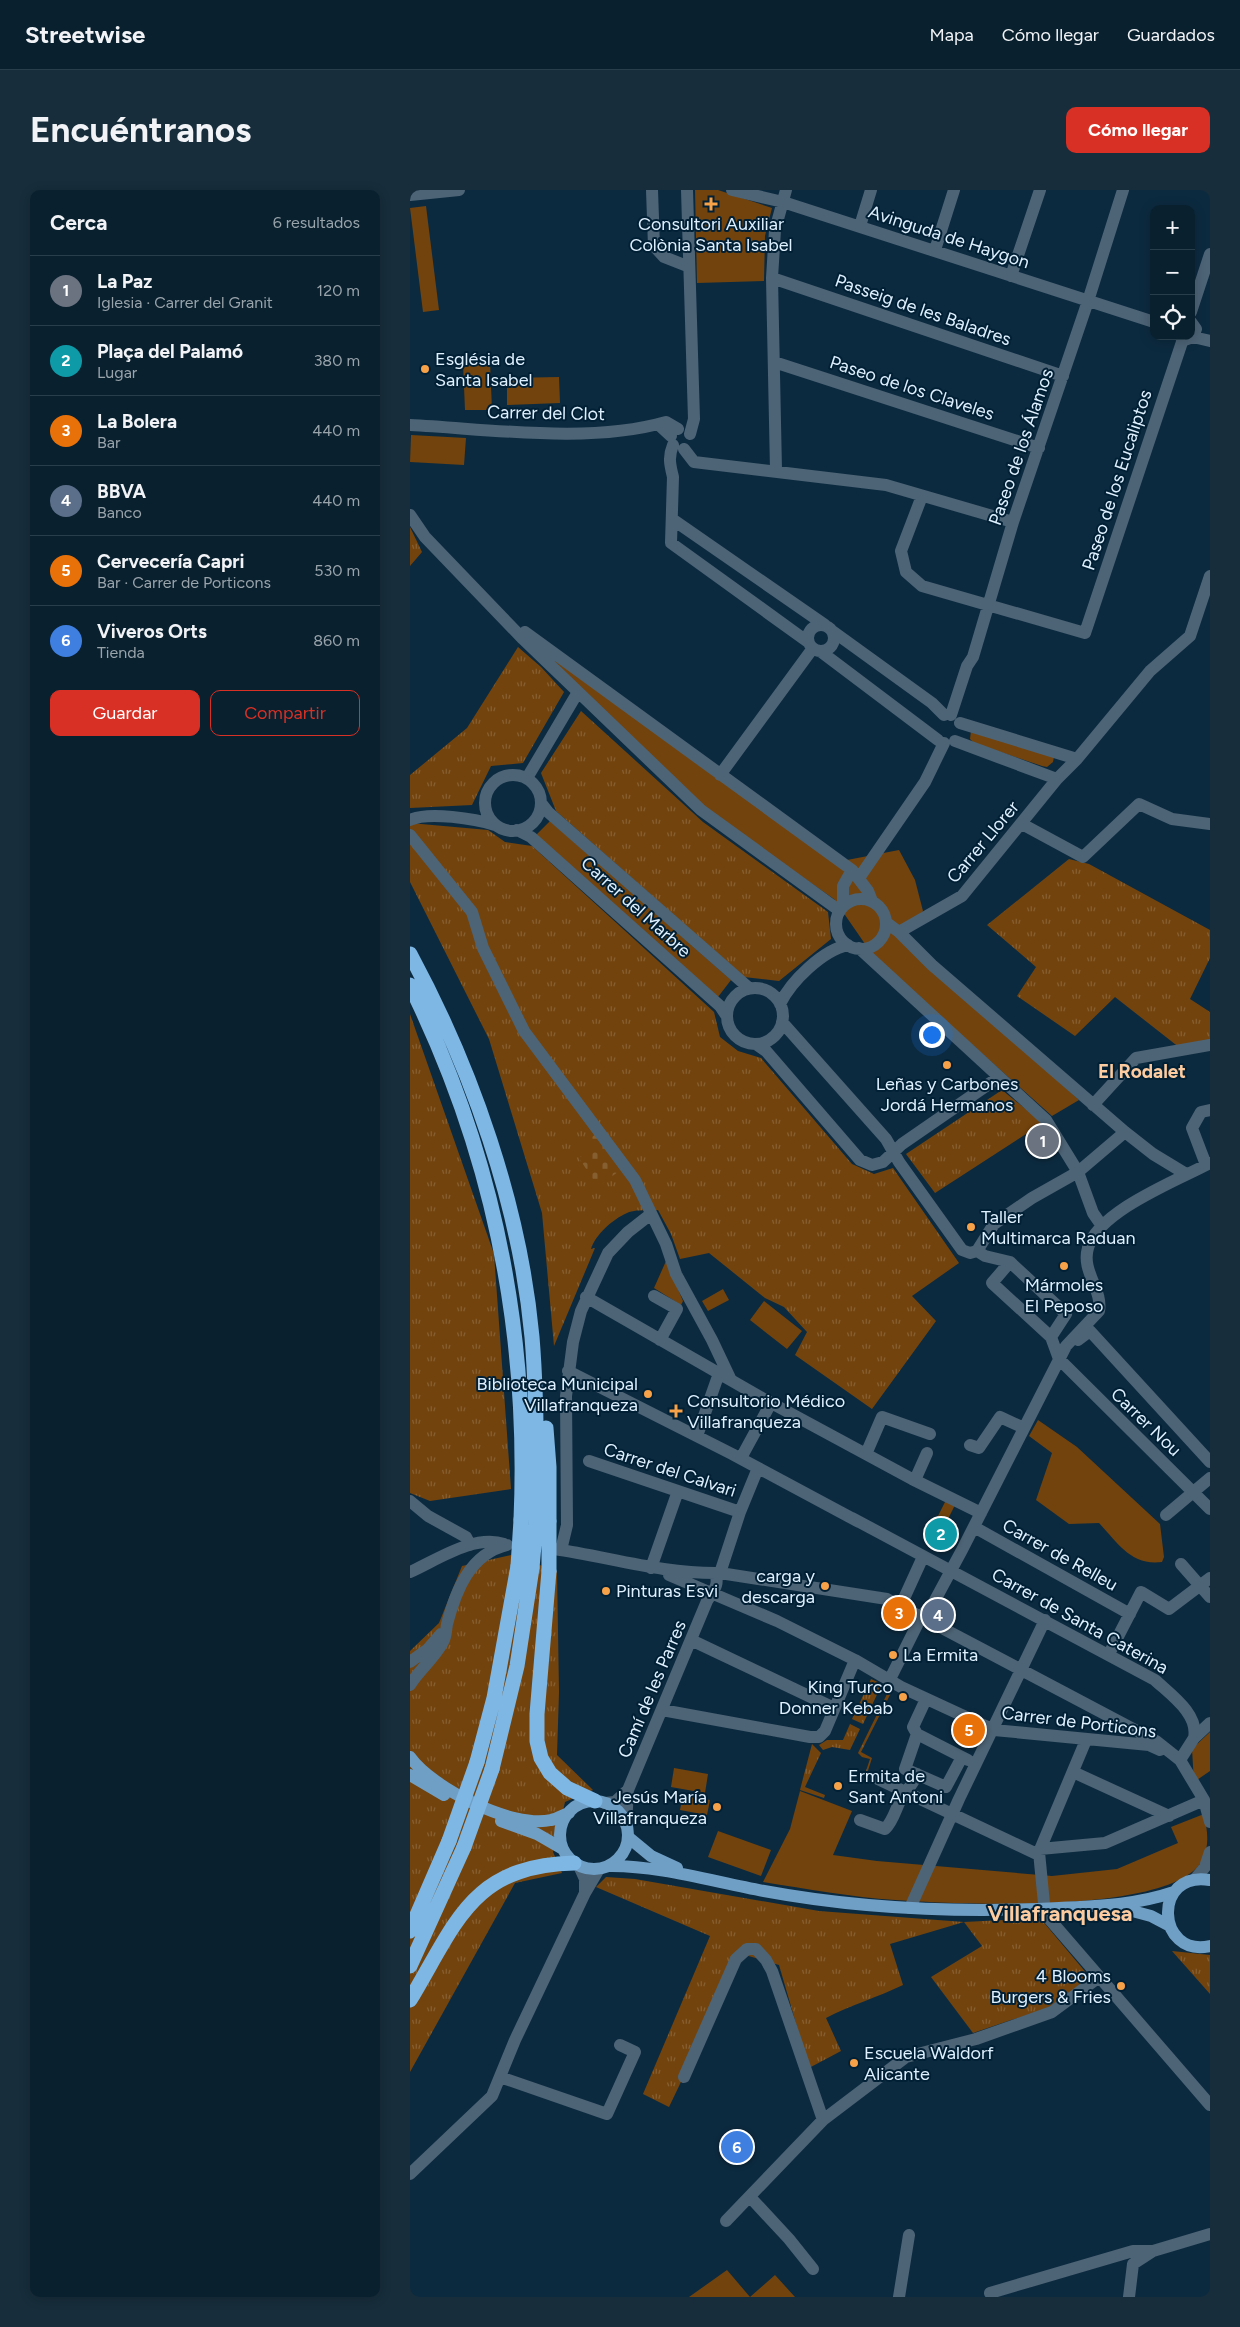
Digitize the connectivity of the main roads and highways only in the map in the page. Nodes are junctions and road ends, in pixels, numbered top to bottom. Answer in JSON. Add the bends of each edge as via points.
{"nodes":[{"id":1,"x":410,"y":954,"type":"edge"},
{"id":2,"x":410,"y":985,"type":"edge"},
{"id":3,"x":535,"y":1521,"type":"junction"},
{"id":4,"x":525,"y":1567,"type":"junction"},
{"id":5,"x":410,"y":1757,"type":"edge"},
{"id":6,"x":410,"y":1775,"type":"edge"},
{"id":7,"x":600,"y":1802,"type":"junction"},
{"id":8,"x":569,"y":1813,"type":"junction"},
{"id":9,"x":627,"y":1831,"type":"junction"},
{"id":10,"x":563,"y":1849,"type":"junction"},
{"id":11,"x":577,"y":1865,"type":"junction"},
{"id":12,"x":603,"y":1868,"type":"junction"},
{"id":13,"x":700,"y":1878,"type":"junction"},
{"id":14,"x":1210,"y":1880,"type":"edge"},
{"id":15,"x":432,"y":1884,"type":"junction"},
{"id":16,"x":1174,"y":1892,"type":"junction"},
{"id":17,"x":1111,"y":1906,"type":"junction"},
{"id":18,"x":410,"y":1914,"type":"edge"},
{"id":19,"x":1170,"y":1926,"type":"junction"},
{"id":20,"x":410,"y":1931,"type":"edge"},
{"id":21,"x":1210,"y":1946,"type":"edge"},
{"id":22,"x":410,"y":1966,"type":"edge"},
{"id":23,"x":410,"y":2000,"type":"edge"}],
"edges":[{"from":1,"to":3,"type":"highway","via":[[448,1032],[482,1118],[496,1158],[516,1239],[532,1338],[537,1431]]},
{"from":2,"to":3,"type":"highway","via":[[457,1094],[498,1230],[514,1323],[524,1460]]},
{"from":3,"to":4,"type":"highway","bridge":true},
{"from":3,"to":7,"type":"highway","bridge":true,"via":[[548,1570],[537,1741],[541,1758],[550,1773],[567,1788]]},
{"from":4,"to":15,"type":"highway","bridge":true,"via":[[477,1762]]},
{"from":4,"to":22,"type":"highway","bridge":true,"via":[[512,1691],[492,1769],[464,1847]]},
{"from":5,"to":8,"type":"main road","via":[[421,1770],[448,1790],[492,1811],[551,1821]]},
{"from":6,"to":10,"type":"main road","via":[[452,1800],[537,1834]]},
{"from":7,"to":8,"type":"main road","via":[[581,1804]]},
{"from":7,"to":9,"type":"main road","via":[[618,1812]]},
{"from":8,"to":10,"type":"main road","via":[[560,1834]]},
{"from":9,"to":12,"type":"main road","via":[[622,1855]]},
{"from":9,"to":13,"type":"main road","via":[[651,1856]]},
{"from":10,"to":11,"type":"main road"},
{"from":11,"to":12,"type":"main road"},
{"from":11,"to":23,"type":"highway","via":[[527,1869],[499,1878],[485,1887],[458,1921]]},
{"from":12,"to":13,"type":"main road","via":[[646,1868]]},
{"from":13,"to":17,"type":"main road","via":[[808,1898],[910,1908]]},
{"from":14,"to":16,"type":"main road","via":[[1195,1879]]},
{"from":15,"to":18,"type":"highway"},
{"from":15,"to":20,"type":"highway"},
{"from":16,"to":17,"type":"main road"},
{"from":16,"to":19,"type":"main road","via":[[1167,1912]]},
{"from":17,"to":19,"type":"main road","via":[[1144,1913]]},
{"from":19,"to":21,"type":"main road","via":[[1184,1943]]}]}
